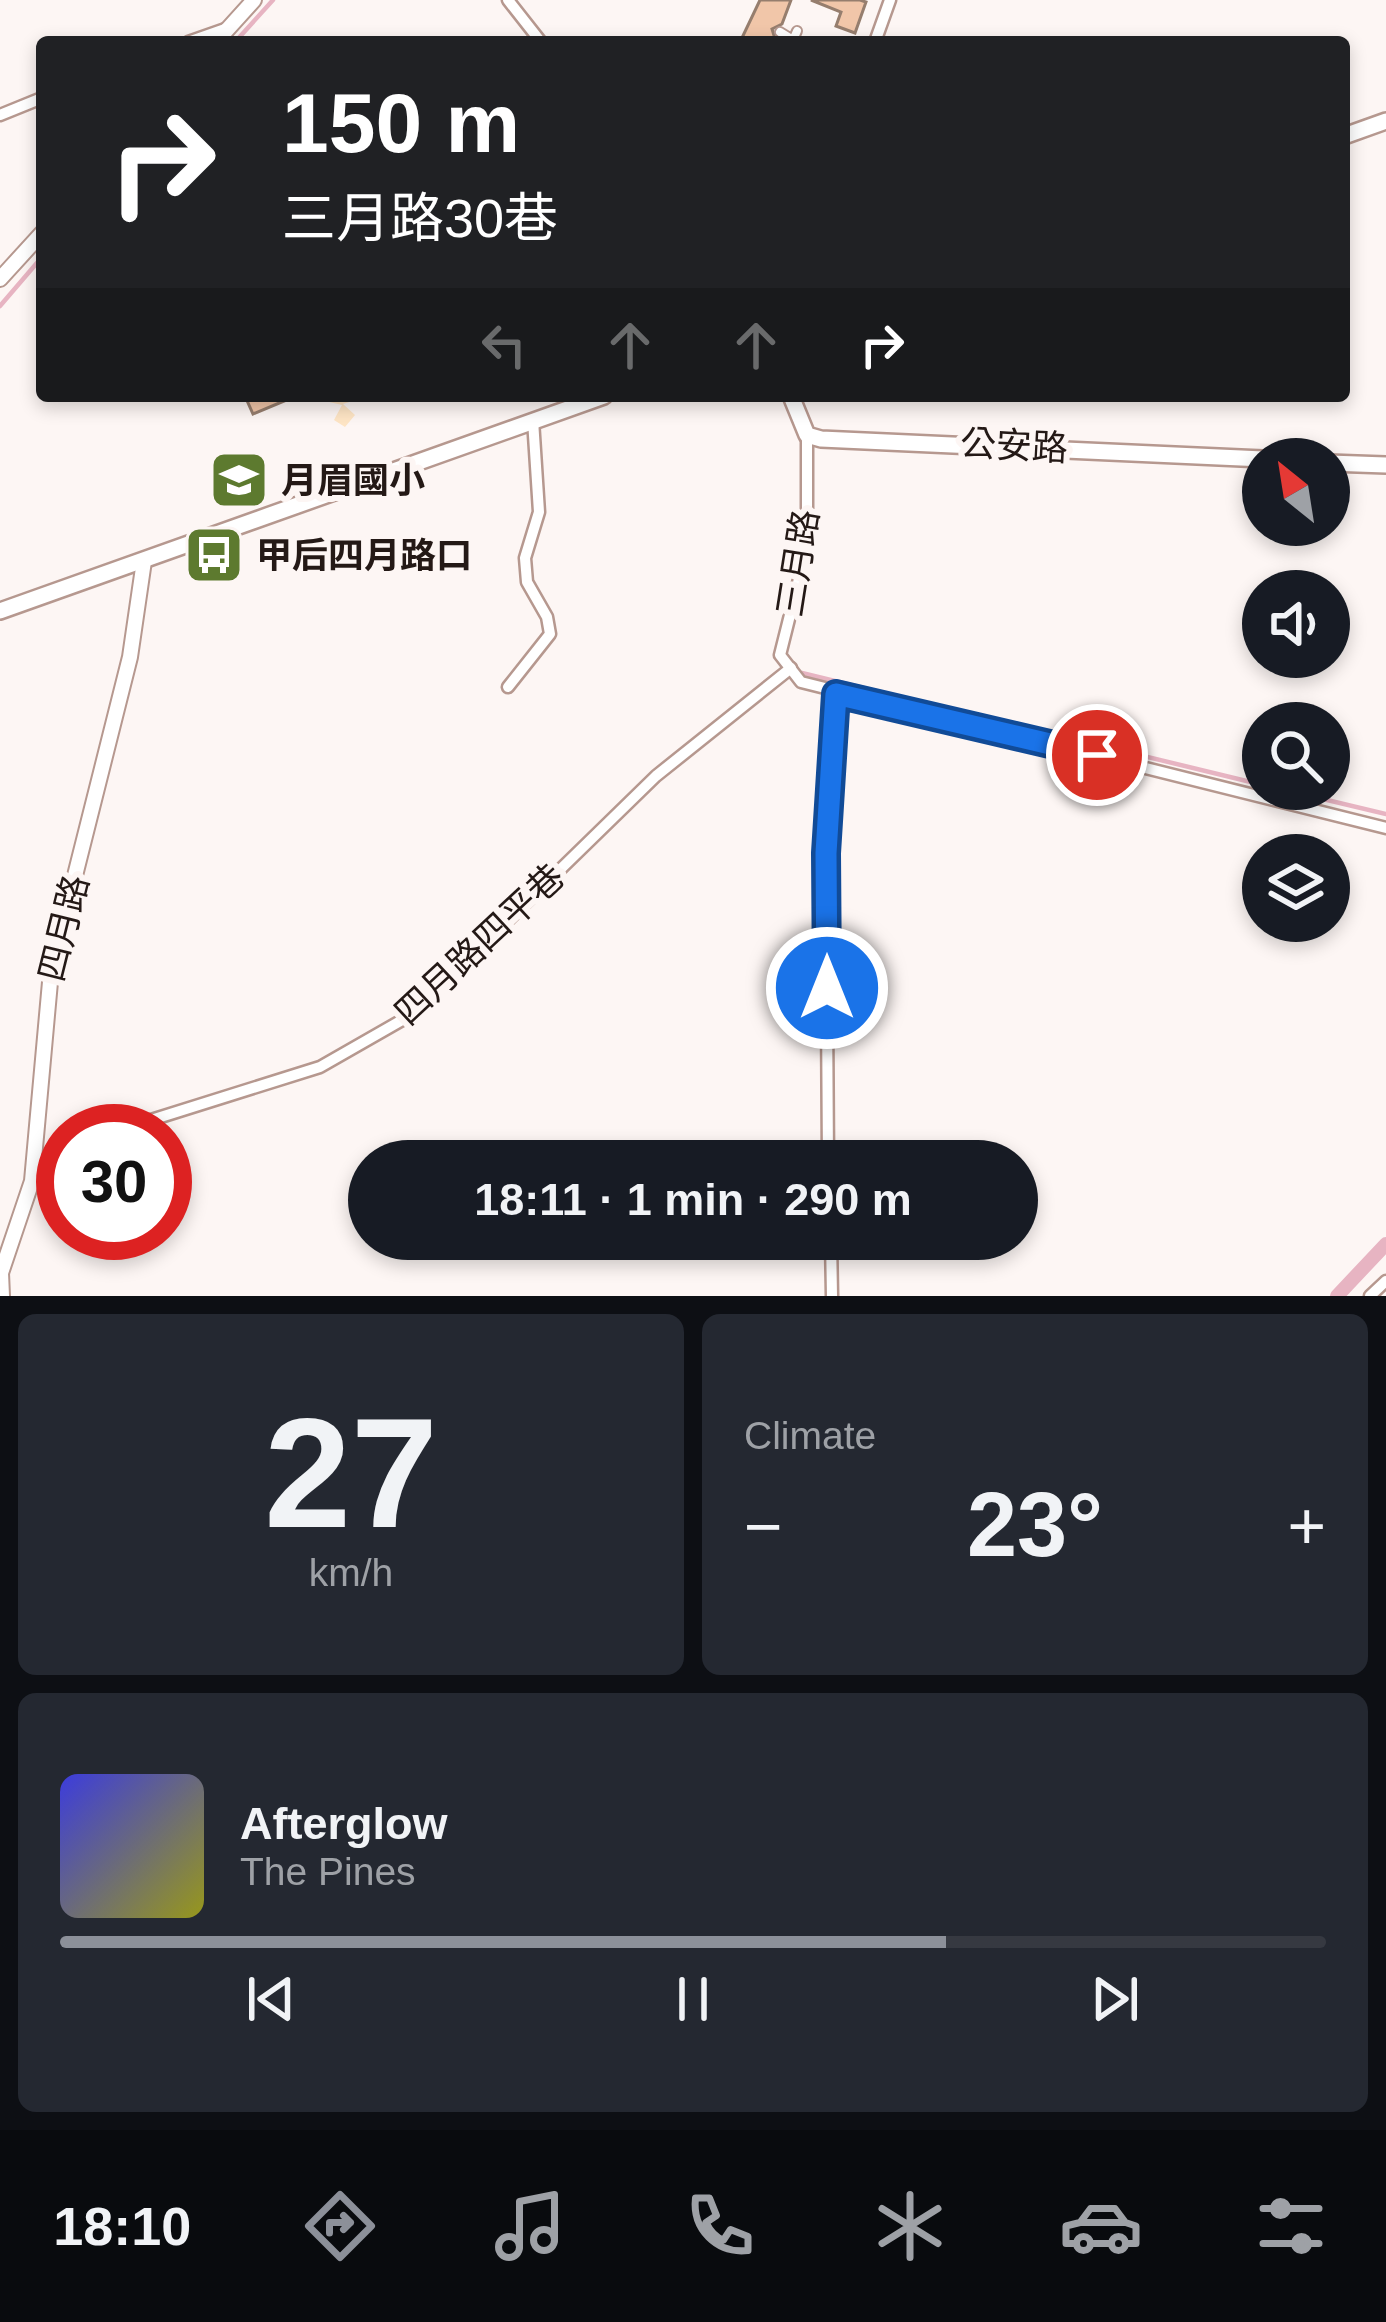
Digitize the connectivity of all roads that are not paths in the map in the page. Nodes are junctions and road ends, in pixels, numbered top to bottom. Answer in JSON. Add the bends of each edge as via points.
{"nodes":[{"id":1,"x":254,"y":0,"type":"edge"},
{"id":2,"x":508,"y":0,"type":"edge"},
{"id":3,"x":890,"y":0,"type":"edge"},
{"id":4,"x":230,"y":27,"type":"junction"},
{"id":5,"x":797,"y":31,"type":"dead end"},
{"id":6,"x":779,"y":32,"type":"dead end"},
{"id":7,"x":205,"y":36,"type":"edge"},
{"id":8,"x":222,"y":36,"type":"edge"},
{"id":9,"x":536,"y":36,"type":"edge"},
{"id":10,"x":786,"y":36,"type":"edge"},
{"id":11,"x":795,"y":36,"type":"edge"},
{"id":12,"x":876,"y":36,"type":"edge"},
{"id":13,"x":36,"y":100,"type":"edge"},
{"id":14,"x":0,"y":115,"type":"edge"},
{"id":15,"x":1386,"y":122,"type":"edge"},
{"id":16,"x":1350,"y":134,"type":"edge"},
{"id":17,"x":36,"y":240,"type":"edge"},
{"id":18,"x":0,"y":279,"type":"edge"},
{"id":19,"x":586,"y":402,"type":"edge"},
{"id":20,"x":793,"y":402,"type":"edge"},
{"id":21,"x":533,"y":420,"type":"junction"},
{"id":22,"x":807,"y":435,"type":"junction"},
{"id":23,"x":1242,"y":458,"type":"edge"},
{"id":24,"x":1350,"y":464,"type":"edge"},
{"id":25,"x":1386,"y":465,"type":"edge"},
{"id":26,"x":144,"y":561,"type":"junction"},
{"id":27,"x":0,"y":611,"type":"edge"},
{"id":28,"x":791,"y":668,"type":"junction"},
{"id":29,"x":508,"y":686,"type":"dead end"},
{"id":30,"x":836,"y":694,"type":"junction"},
{"id":31,"x":1386,"y":828,"type":"edge"},
{"id":32,"x":192,"y":1107,"type":"edge"},
{"id":33,"x":829,"y":1140,"type":"edge"},
{"id":34,"x":32,"y":1181,"type":"junction"},
{"id":35,"x":36,"y":1181,"type":"edge"},
{"id":36,"x":831,"y":1260,"type":"edge"},
{"id":37,"x":1,"y":1273,"type":"edge"},
{"id":38,"x":1386,"y":1281,"type":"edge"},
{"id":39,"x":2,"y":1296,"type":"edge"},
{"id":40,"x":832,"y":1296,"type":"edge"},
{"id":41,"x":1370,"y":1296,"type":"edge"}],
"edges":[{"from":1,"to":4,"type":"street"},
{"from":2,"to":9,"type":"street"},
{"from":3,"to":12,"type":"street"},
{"from":4,"to":7,"type":"street"},
{"from":4,"to":8,"type":"street"},
{"from":5,"to":11,"type":"street"},
{"from":6,"to":10,"type":"street"},
{"from":13,"to":14,"type":"street"},
{"from":15,"to":16,"type":"main road"},
{"from":17,"to":18,"type":"street"},
{"from":19,"to":21,"type":"main road"},
{"from":20,"to":22,"type":"main road"},
{"from":21,"to":26,"type":"main road"},
{"from":21,"to":29,"type":"street","via":[[538,512],[525,559],[550,634]]},
{"from":22,"to":23,"type":"main road","name":"公安路"},
{"from":22,"to":28,"type":"street","name":"三月路","via":[[807,547],[780,656]]},
{"from":24,"to":25,"type":"main road"},
{"from":26,"to":27,"type":"main road"},
{"from":26,"to":34,"type":"street","name":"四月路","via":[[130,657],[43,1013]]},
{"from":28,"to":30,"type":"street","name":"三月路","via":[[801,682]]},
{"from":28,"to":32,"type":"street","name":"四月路四平巷","via":[[656,776],[412,1015],[320,1067]]},
{"from":30,"to":31,"type":"street","name":"三月路"},
{"from":30,"to":33,"type":"street","via":[[826,853]]},
{"from":34,"to":35,"type":"street"},
{"from":34,"to":37,"type":"street","name":"四月路"},
{"from":36,"to":40,"type":"street"},
{"from":37,"to":39,"type":"street","name":"四月路"},
{"from":38,"to":41,"type":"street"}]}
